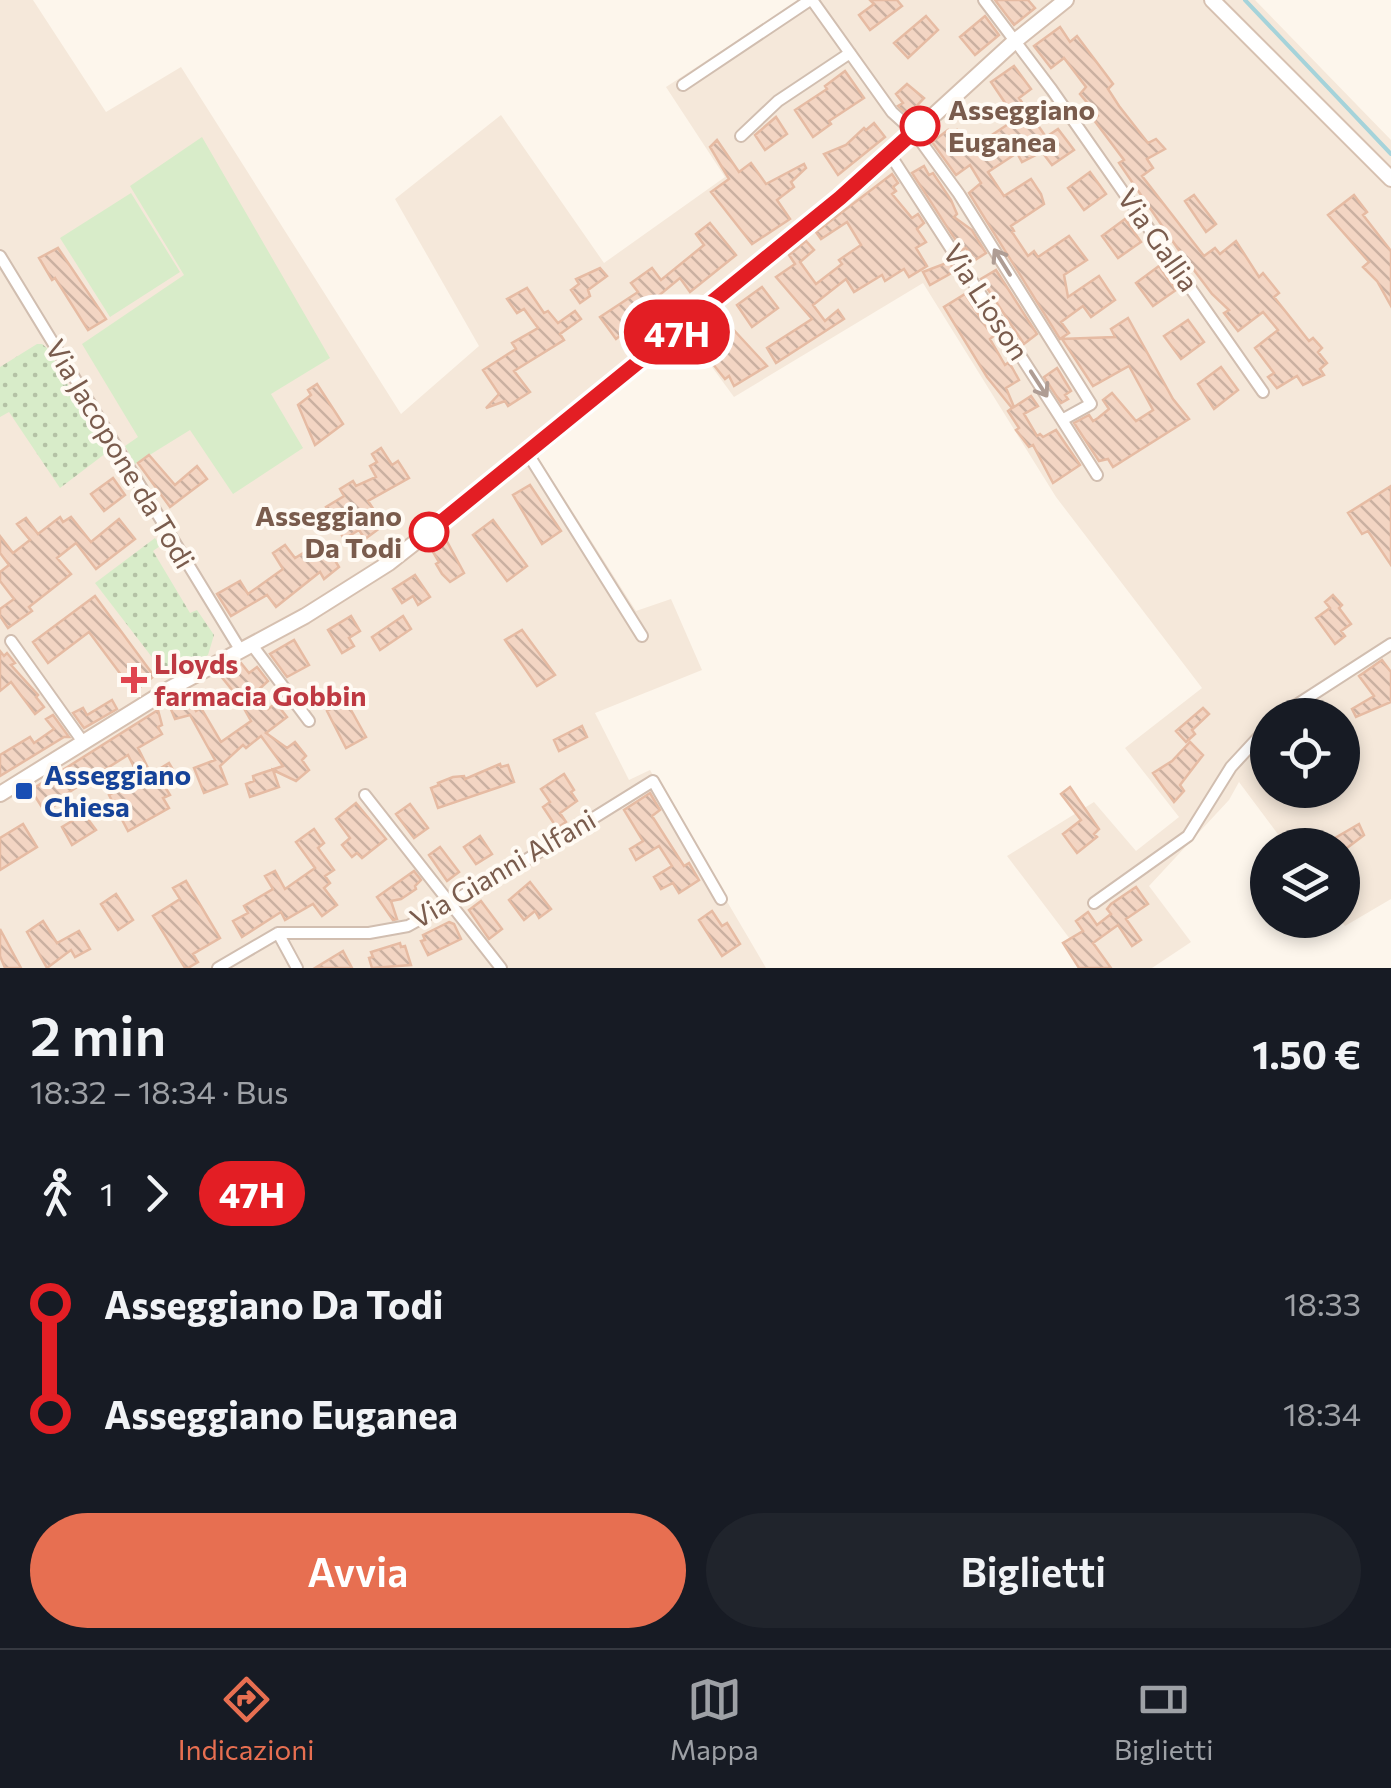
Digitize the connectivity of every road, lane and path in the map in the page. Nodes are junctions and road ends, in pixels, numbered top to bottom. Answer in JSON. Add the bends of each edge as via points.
{"nodes":[{"id":1,"x":811,"y":0,"type":"edge"},
{"id":2,"x":984,"y":0,"type":"edge"},
{"id":3,"x":1066,"y":0,"type":"edge"},
{"id":4,"x":1212,"y":1,"type":"edge"},
{"id":5,"x":1015,"y":40,"type":"junction"},
{"id":6,"x":850,"y":54,"type":"junction"},
{"id":7,"x":683,"y":85,"type":"dead end"},
{"id":8,"x":914,"y":132,"type":"junction"},
{"id":9,"x":741,"y":136,"type":"dead end"},
{"id":10,"x":891,"y":156,"type":"junction"},
{"id":11,"x":1391,"y":179,"type":"edge"},
{"id":12,"x":0,"y":256,"type":"edge"},
{"id":13,"x":1263,"y":392,"type":"dead end"},
{"id":14,"x":1062,"y":420,"type":"junction"},
{"id":15,"x":528,"y":454,"type":"junction"},
{"id":16,"x":1098,"y":476,"type":"dead end"},
{"id":17,"x":642,"y":636,"type":"dead end"},
{"id":18,"x":11,"y":641,"type":"dead end"},
{"id":19,"x":1391,"y":644,"type":"edge"},
{"id":20,"x":247,"y":648,"type":"junction"},
{"id":21,"x":1307,"y":698,"type":"edge"},
{"id":22,"x":308,"y":721,"type":"dead end"},
{"id":23,"x":83,"y":742,"type":"junction"},
{"id":24,"x":1250,"y":746,"type":"edge"},
{"id":25,"x":0,"y":794,"type":"edge"},
{"id":26,"x":364,"y":795,"type":"dead end"},
{"id":27,"x":720,"y":898,"type":"dead end"},
{"id":28,"x":450,"y":902,"type":"junction"},
{"id":29,"x":1094,"y":903,"type":"dead end"},
{"id":30,"x":278,"y":933,"type":"junction"},
{"id":31,"x":218,"y":968,"type":"edge"},
{"id":32,"x":298,"y":968,"type":"edge"},
{"id":33,"x":500,"y":968,"type":"edge"}],
"edges":[{"from":1,"to":6,"type":"street"},
{"from":1,"to":7,"type":"street"},
{"from":2,"to":5,"type":"street","name":"Via Gallia"},
{"from":3,"to":5,"type":"street"},
{"from":4,"to":11,"type":"street"},
{"from":5,"to":8,"type":"street"},
{"from":5,"to":13,"type":"street","name":"Via Gallia"},
{"from":6,"to":8,"type":"street"},
{"from":6,"to":9,"type":"street"},
{"from":8,"to":10,"type":"street"},
{"from":14,"to":8,"type":"street","one_way":true,"via":[[1091,404]]},
{"from":10,"to":14,"type":"street","name":"Via Lioson","one_way":true},
{"from":10,"to":15,"type":"street"},
{"from":12,"to":20,"type":"street","name":"Via Jacopone da Todi"},
{"from":14,"to":16,"type":"street","name":"Via Lioson"},
{"from":15,"to":17,"type":"street"},
{"from":15,"to":20,"type":"street","via":[[389,562]]},
{"from":18,"to":23,"type":"street"},
{"from":19,"to":21,"type":"street"},
{"from":20,"to":22,"type":"street","name":"Via Jacopone da Todi"},
{"from":20,"to":23,"type":"street"},
{"from":23,"to":25,"type":"street"},
{"from":24,"to":29,"type":"street","via":[[1188,836]]},
{"from":26,"to":28,"type":"street"},
{"from":27,"to":28,"type":"street","name":"Via Gianni Alfani","via":[[653,781]]},
{"from":28,"to":30,"type":"street","name":"Via Gianni Alfani","via":[[390,931]]},
{"from":28,"to":33,"type":"street"},
{"from":30,"to":31,"type":"street","name":"Via Gianni Alfani"},
{"from":30,"to":32,"type":"street"}]}
